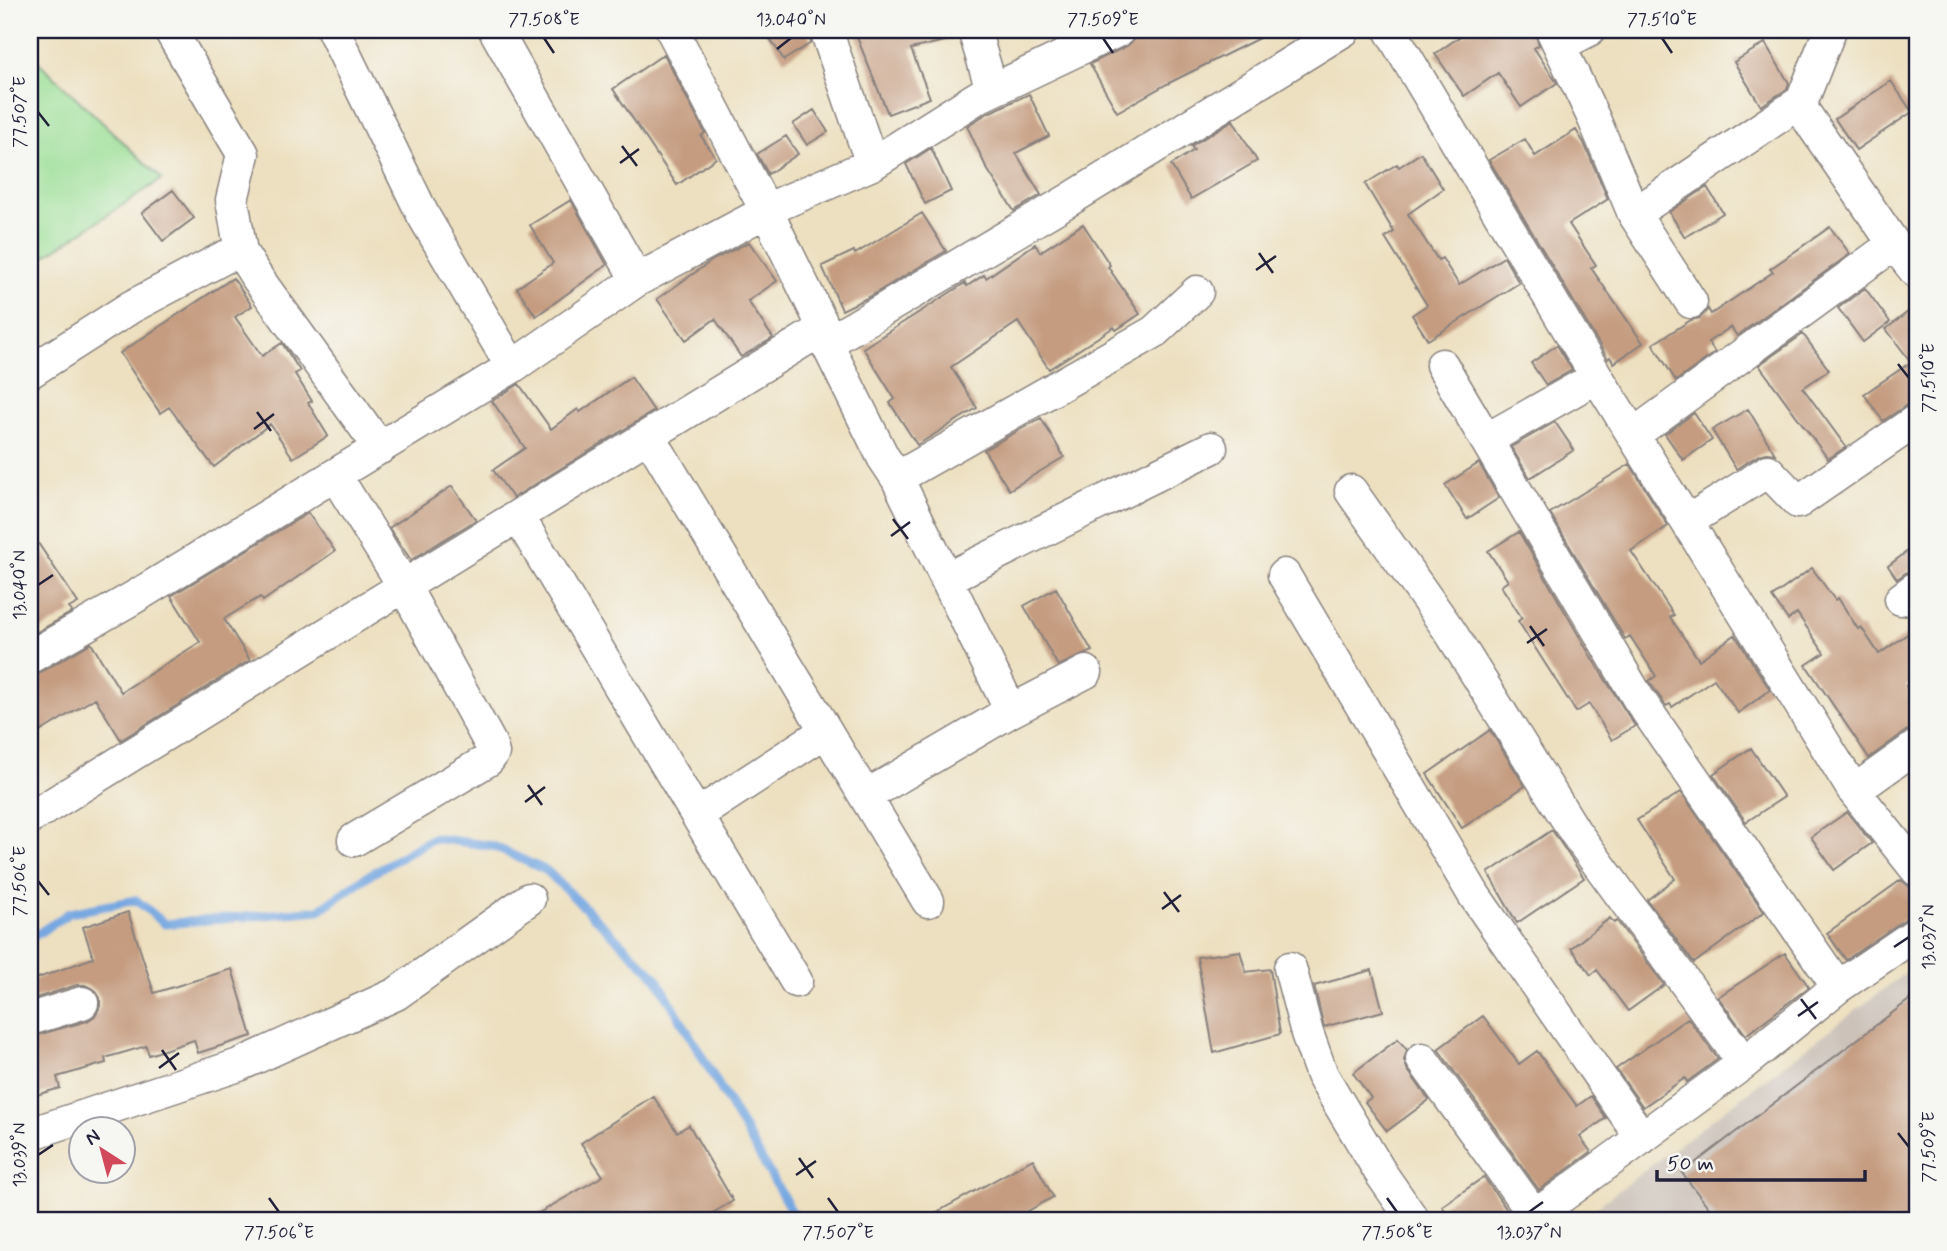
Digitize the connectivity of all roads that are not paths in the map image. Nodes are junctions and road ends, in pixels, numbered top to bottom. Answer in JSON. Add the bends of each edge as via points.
{"nodes":[{"id":1,"x":170,"y":30,"type":"edge"},
{"id":2,"x":333,"y":30,"type":"edge"},
{"id":3,"x":495,"y":30,"type":"edge"},
{"id":4,"x":672,"y":30,"type":"edge"},
{"id":5,"x":826,"y":30,"type":"edge"},
{"id":6,"x":974,"y":30,"type":"edge"},
{"id":7,"x":1119,"y":30,"type":"edge"},
{"id":8,"x":1344,"y":30,"type":"edge"},
{"id":9,"x":1390,"y":30,"type":"edge"},
{"id":10,"x":1589,"y":30,"type":"edge"},
{"id":11,"x":1830,"y":30,"type":"edge"},
{"id":12,"x":1556,"y":37,"type":"edge"},
{"id":13,"x":992,"y":90,"type":"junction"},
{"id":14,"x":1802,"y":101,"type":"junction"},
{"id":15,"x":872,"y":164,"type":"junction"},
{"id":16,"x":767,"y":212,"type":"junction"},
{"id":17,"x":1633,"y":214,"type":"junction"},
{"id":18,"x":1894,"y":244,"type":"junction"},
{"id":19,"x":241,"y":251,"type":"junction"},
{"id":20,"x":1917,"y":273,"type":"edge"},
{"id":21,"x":637,"y":280,"type":"junction"},
{"id":22,"x":1197,"y":292,"type":"dead end"},
{"id":23,"x":1691,"y":302,"type":"dead end"},
{"id":24,"x":824,"y":337,"type":"junction"},
{"id":25,"x":1442,"y":365,"type":"dead end"},
{"id":26,"x":512,"y":367,"type":"junction"},
{"id":27,"x":30,"y":372,"type":"edge"},
{"id":28,"x":1597,"y":377,"type":"junction"},
{"id":29,"x":1917,"y":421,"type":"edge"},
{"id":30,"x":1633,"y":435,"type":"junction"},
{"id":31,"x":649,"y":436,"type":"junction"},
{"id":32,"x":1486,"y":440,"type":"junction"},
{"id":33,"x":380,"y":448,"type":"junction"},
{"id":34,"x":1211,"y":448,"type":"dead end"},
{"id":35,"x":335,"y":475,"type":"junction"},
{"id":36,"x":897,"y":478,"type":"junction"},
{"id":37,"x":1350,"y":491,"type":"dead end"},
{"id":38,"x":518,"y":516,"type":"junction"},
{"id":39,"x":1688,"y":520,"type":"junction"},
{"id":40,"x":1284,"y":575,"type":"dead end"},
{"id":41,"x":946,"y":579,"type":"junction"},
{"id":42,"x":404,"y":586,"type":"junction"},
{"id":43,"x":30,"y":656,"type":"edge"},
{"id":44,"x":1086,"y":671,"type":"dead end"},
{"id":45,"x":1011,"y":711,"type":"junction"},
{"id":46,"x":826,"y":731,"type":"junction"},
{"id":47,"x":1917,"y":746,"type":"edge"},
{"id":48,"x":1854,"y":791,"type":"junction"},
{"id":49,"x":866,"y":796,"type":"junction"},
{"id":50,"x":696,"y":815,"type":"junction"},
{"id":51,"x":30,"y":818,"type":"edge"},
{"id":52,"x":354,"y":840,"type":"dead end"},
{"id":53,"x":1917,"y":870,"type":"edge"},
{"id":54,"x":529,"y":899,"type":"dead end"},
{"id":55,"x":928,"y":901,"type":"dead end"},
{"id":56,"x":1917,"y":933,"type":"edge"},
{"id":57,"x":1290,"y":968,"type":"dead end"},
{"id":58,"x":796,"y":981,"type":"dead end"},
{"id":59,"x":1838,"y":987,"type":"junction"},
{"id":60,"x":82,"y":1003,"type":"dead end"},
{"id":61,"x":30,"y":1019,"type":"edge"},
{"id":62,"x":1422,"y":1059,"type":"dead end"},
{"id":63,"x":1744,"y":1063,"type":"junction"},
{"id":64,"x":30,"y":1134,"type":"edge"},
{"id":65,"x":1642,"y":1138,"type":"junction"},
{"id":66,"x":1531,"y":1219,"type":"edge"},
{"id":67,"x":1414,"y":1221,"type":"edge"}],
"edges":[{"from":1,"to":19,"type":"street","via":[[243,153],[232,200]]},
{"from":2,"to":26,"type":"street","via":[[423,215]]},
{"from":3,"to":21,"type":"street"},
{"from":4,"to":16,"type":"street"},
{"from":5,"to":15,"type":"street"},
{"from":6,"to":13,"type":"street"},
{"from":7,"to":13,"type":"street"},
{"from":8,"to":24,"type":"street","via":[[1069,200]]},
{"from":9,"to":28,"type":"street"},
{"from":10,"to":12,"type":"street"},
{"from":11,"to":14,"type":"street"},
{"from":12,"to":17,"type":"street"},
{"from":13,"to":15,"type":"street"},
{"from":14,"to":17,"type":"street"},
{"from":14,"to":18,"type":"street","via":[[1807,120]]},
{"from":15,"to":16,"type":"street"},
{"from":16,"to":21,"type":"street"},
{"from":16,"to":24,"type":"street","via":[[824,328]]},
{"from":17,"to":23,"type":"street"},
{"from":18,"to":20,"type":"street"},
{"from":18,"to":30,"type":"street"},
{"from":19,"to":27,"type":"street","via":[[131,307]]},
{"from":19,"to":33,"type":"street"},
{"from":21,"to":26,"type":"street"},
{"from":22,"to":36,"type":"street","via":[[1154,332]]},
{"from":24,"to":31,"type":"street"},
{"from":24,"to":36,"type":"street"},
{"from":25,"to":32,"type":"street"},
{"from":26,"to":33,"type":"street"},
{"from":28,"to":30,"type":"street"},
{"from":28,"to":32,"type":"street"},
{"from":29,"to":39,"type":"street","via":[[1798,502],[1768,471]]},
{"from":30,"to":39,"type":"street"},
{"from":31,"to":38,"type":"street"},
{"from":31,"to":46,"type":"street"},
{"from":32,"to":59,"type":"street","via":[[1639,698]]},
{"from":33,"to":35,"type":"street"},
{"from":34,"to":41,"type":"street"},
{"from":35,"to":42,"type":"street"},
{"from":35,"to":43,"type":"street"},
{"from":36,"to":41,"type":"street"},
{"from":37,"to":63,"type":"street","via":[[1451,633],[1575,832]]},
{"from":38,"to":42,"type":"street"},
{"from":38,"to":50,"type":"street"},
{"from":39,"to":48,"type":"street"},
{"from":40,"to":65,"type":"street","via":[[1474,895]]},
{"from":41,"to":45,"type":"street"},
{"from":42,"to":51,"type":"street"},
{"from":42,"to":52,"type":"street","via":[[493,754]]},
{"from":44,"to":45,"type":"street"},
{"from":45,"to":49,"type":"street"},
{"from":46,"to":49,"type":"street"},
{"from":46,"to":50,"type":"street"},
{"from":47,"to":48,"type":"street"},
{"from":48,"to":53,"type":"street"},
{"from":49,"to":55,"type":"street"},
{"from":50,"to":58,"type":"street"},
{"from":54,"to":64,"type":"street","via":[[396,993],[239,1065]]},
{"from":56,"to":59,"type":"street"},
{"from":57,"to":67,"type":"street","via":[[1322,1075]]},
{"from":59,"to":63,"type":"street"},
{"from":60,"to":61,"type":"street"},
{"from":62,"to":66,"type":"street"},
{"from":63,"to":65,"type":"street"},
{"from":65,"to":66,"type":"street"}]}
